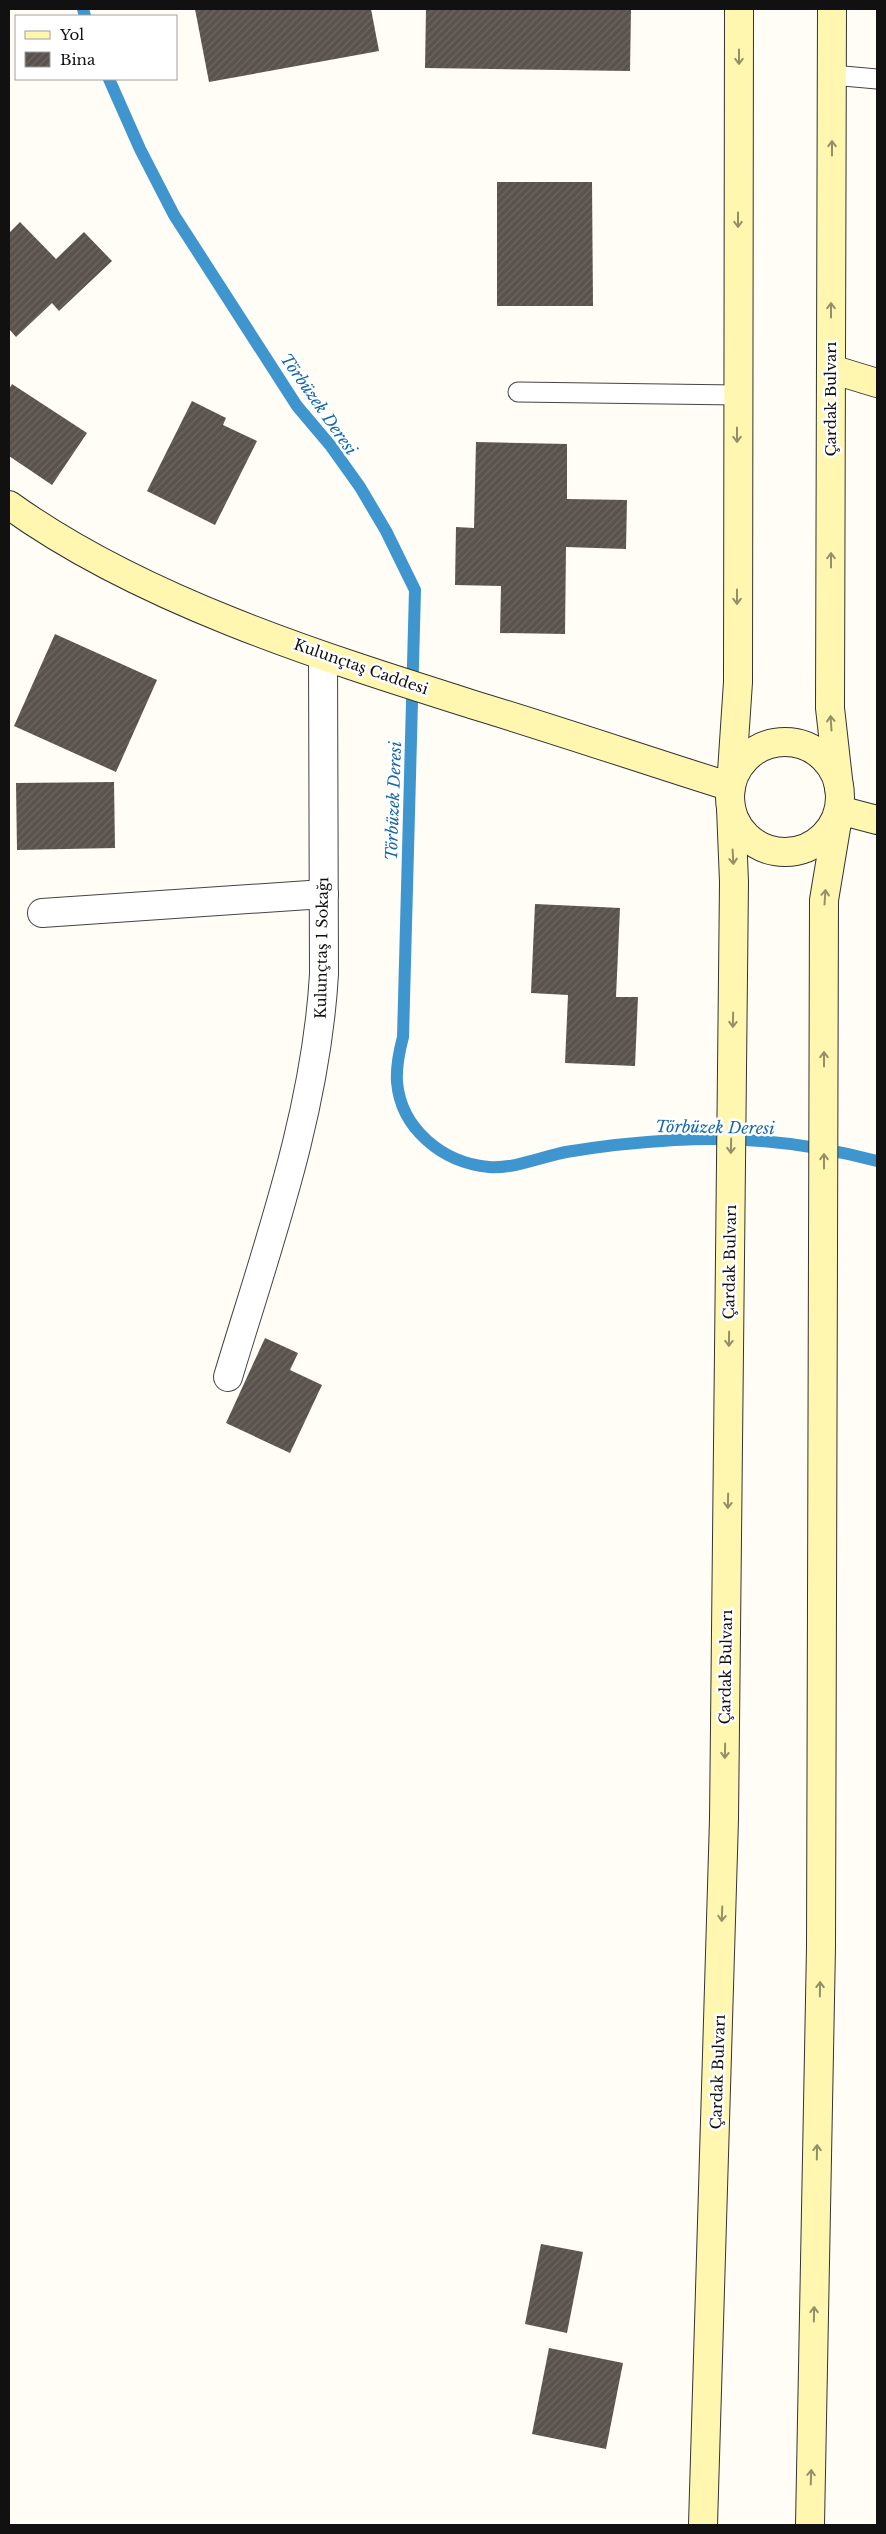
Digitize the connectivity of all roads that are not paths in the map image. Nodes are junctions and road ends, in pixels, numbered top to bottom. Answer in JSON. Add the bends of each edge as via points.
{"nodes":[{"id":1,"x":739,"y":9,"type":"edge"},
{"id":2,"x":832,"y":9,"type":"edge"},
{"id":3,"x":832,"y":76,"type":"junction"},
{"id":4,"x":877,"y":79,"type":"edge"},
{"id":5,"x":831,"y":369,"type":"junction"},
{"id":6,"x":877,"y":383,"type":"edge"},
{"id":7,"x":518,"y":392,"type":"dead end"},
{"id":8,"x":737,"y":396,"type":"junction"},
{"id":9,"x":9,"y":505,"type":"edge"},
{"id":10,"x":323,"y":656,"type":"junction"},
{"id":11,"x":731,"y":798,"type":"junction"},
{"id":12,"x":839,"y":799,"type":"junction"},
{"id":13,"x":877,"y":820,"type":"edge"},
{"id":14,"x":324,"y":894,"type":"junction"},
{"id":15,"x":42,"y":912,"type":"dead end"},
{"id":16,"x":228,"y":1376,"type":"dead end"},
{"id":17,"x":703,"y":2525,"type":"edge"},
{"id":18,"x":810,"y":2525,"type":"edge"}],
"edges":[{"from":1,"to":8,"type":"main road","name":"Çardak Bulvarı","one_way":true},
{"from":2,"to":3,"type":"main road","name":"Çardak Bulvarı"},
{"from":3,"to":4,"type":"lane"},
{"from":5,"to":3,"type":"main road","name":"Çardak Bulvarı","one_way":true},
{"from":5,"to":6,"type":"main road"},
{"from":12,"to":5,"type":"main road","name":"Çardak Bulvarı","one_way":true,"via":[[830,708]]},
{"from":7,"to":8,"type":"lane"},
{"from":8,"to":11,"type":"main road","name":"Çardak Bulvarı","one_way":true,"via":[[738,682]]},
{"from":9,"to":10,"type":"main road","name":"Kulunçtaş Caddesi","via":[[130,576],[247,628]]},
{"from":10,"to":11,"type":"main road","name":"Kulunçtaş Caddesi","via":[[522,720]]},
{"from":10,"to":14,"type":"street","name":"Kulunçtaş 1 Sokağı"},
{"from":11,"to":12,"type":"main road","via":[[740,828],[764,848],[784,852],[814,844],[830,829]]},
{"from":11,"to":12,"type":"main road","via":[[739,768],[750,755],[764,747],[786,742],[816,752],[832,768]]},
{"from":11,"to":17,"type":"main road","name":"Çardak Bulvarı","one_way":true,"via":[[734,882],[724,1820]]},
{"from":12,"to":13,"type":"main road"},
{"from":18,"to":12,"type":"main road","name":"Çardak Bulvarı","one_way":true,"via":[[821,1937],[824,900]]},
{"from":14,"to":15,"type":"street"},
{"from":14,"to":16,"type":"street","name":"Kulunçtaş 1 Sokağı","via":[[323,1001],[312,1081],[294,1154]]}]}
